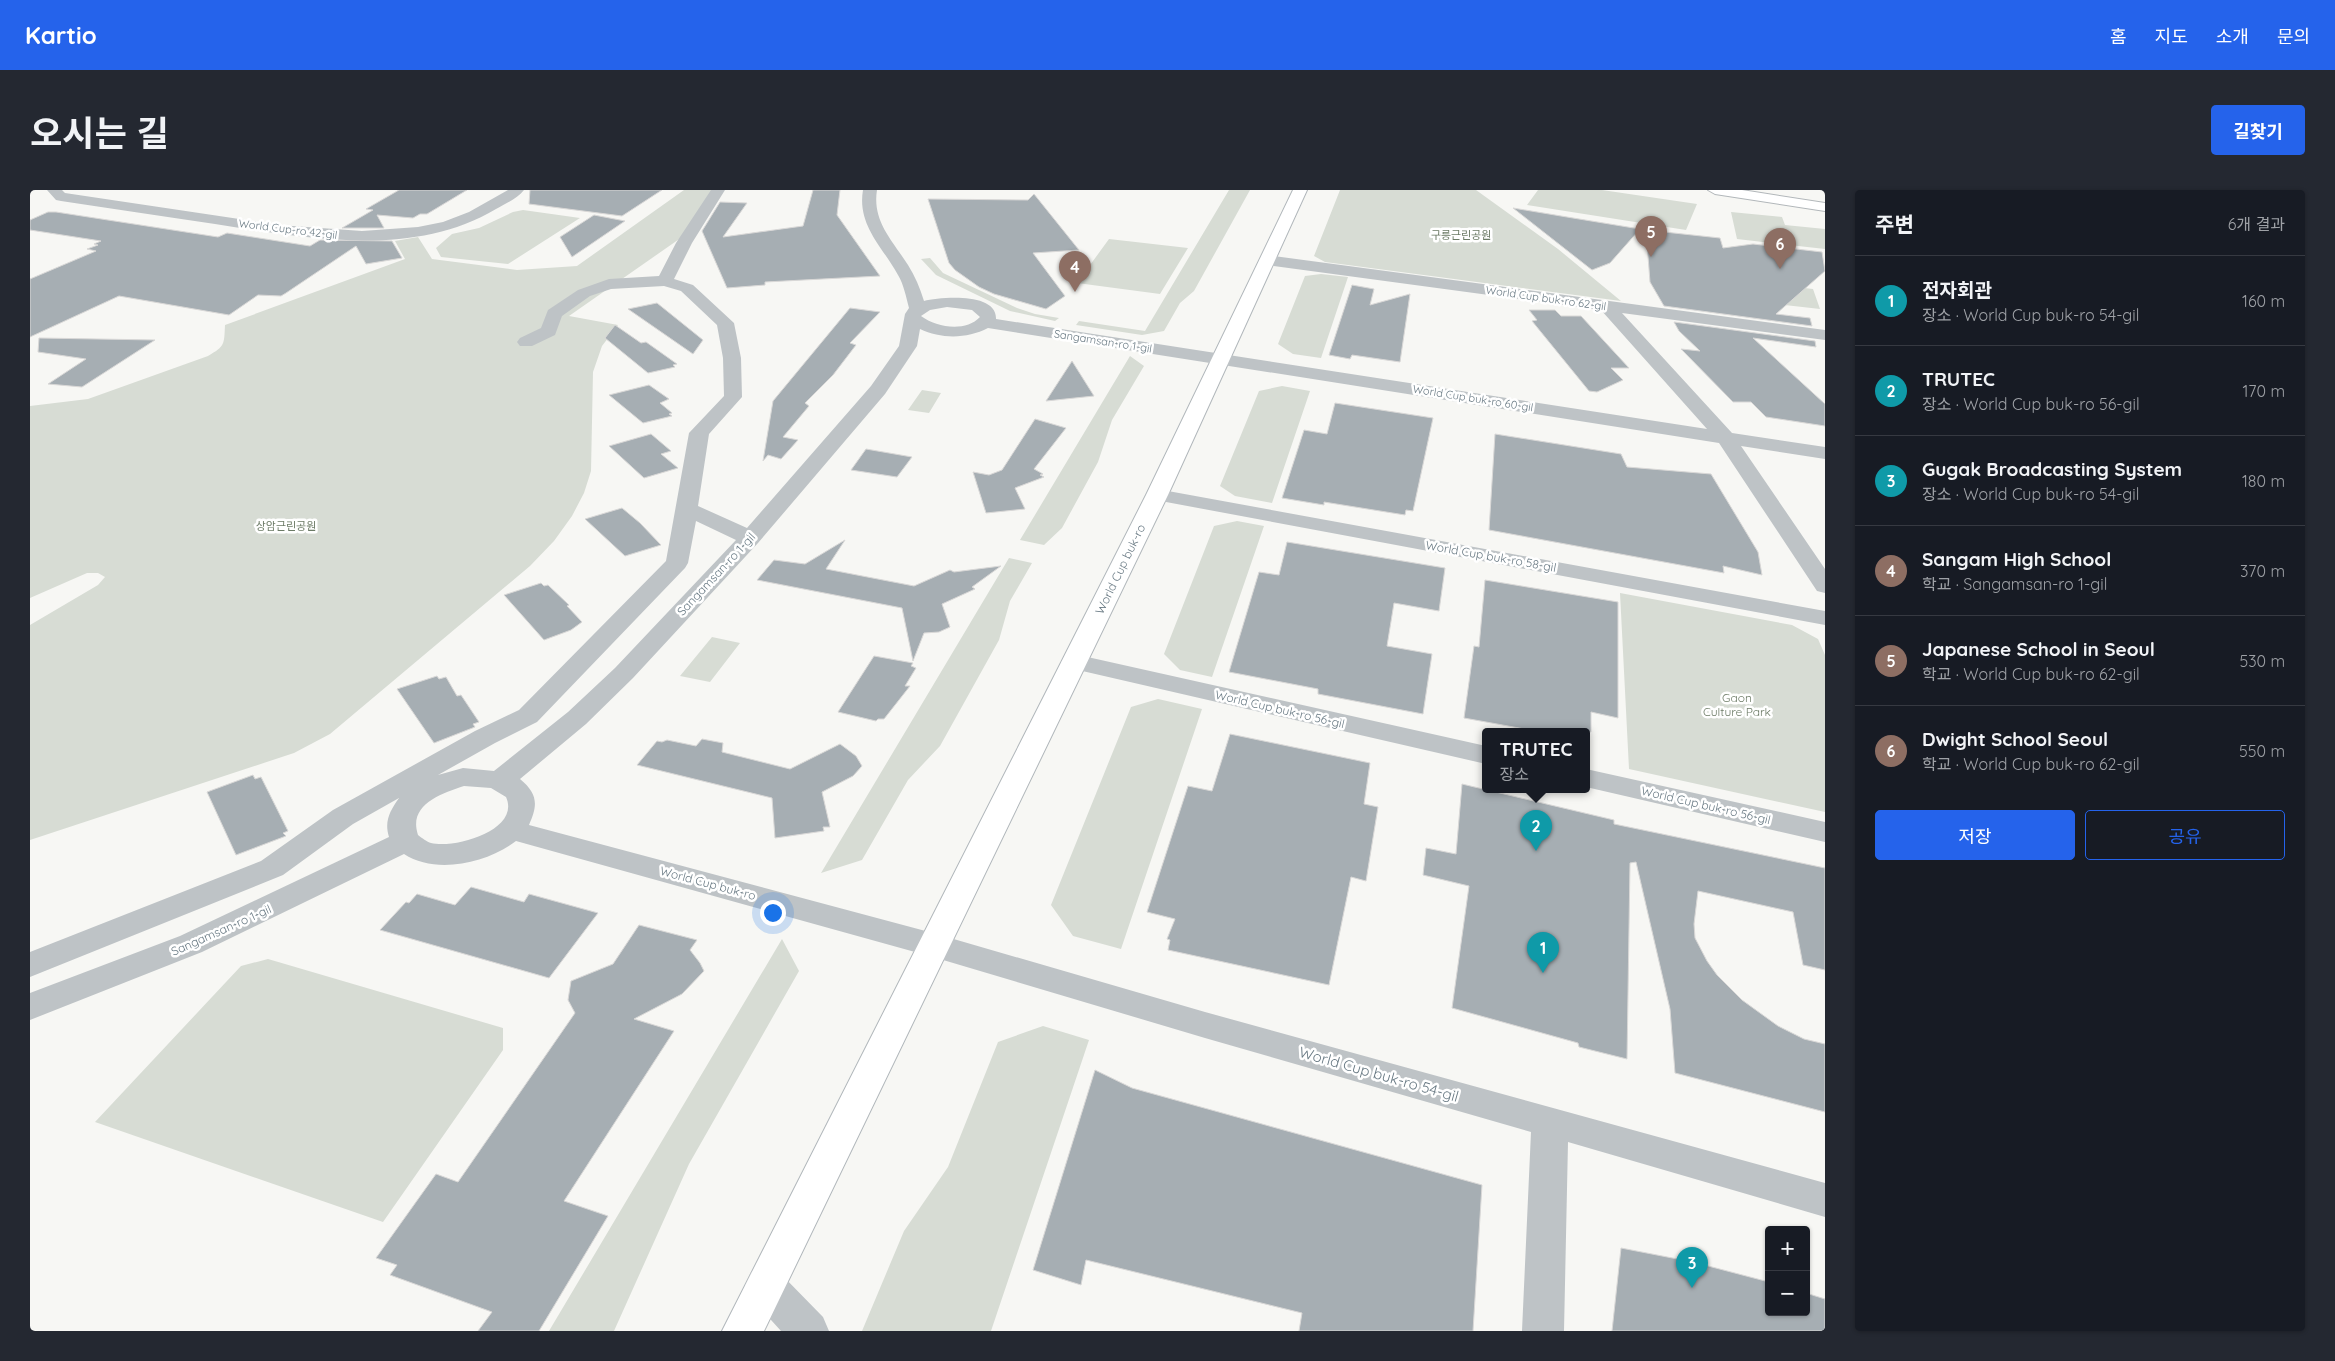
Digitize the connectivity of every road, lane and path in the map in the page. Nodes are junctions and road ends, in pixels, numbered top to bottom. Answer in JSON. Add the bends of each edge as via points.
{"nodes":[{"id":1,"x":54,"y":190,"type":"edge"},
{"id":2,"x":517,"y":190,"type":"edge"},
{"id":3,"x":718,"y":190,"type":"edge"},
{"id":4,"x":870,"y":190,"type":"edge"},
{"id":5,"x":1300,"y":190,"type":"edge"},
{"id":6,"x":1716,"y":190,"type":"edge"},
{"id":7,"x":1771,"y":190,"type":"edge"},
{"id":8,"x":1825,"y":198,"type":"edge"},
{"id":9,"x":1825,"y":207,"type":"edge"},
{"id":10,"x":1267,"y":260,"type":"junction"},
{"id":11,"x":906,"y":273,"type":"junction"},
{"id":12,"x":665,"y":281,"type":"junction"},
{"id":13,"x":963,"y":303,"type":"junction"},
{"id":14,"x":1607,"y":306,"type":"junction"},
{"id":15,"x":916,"y":314,"type":"junction"},
{"id":16,"x":986,"y":323,"type":"junction"},
{"id":17,"x":949,"y":331,"type":"junction"},
{"id":18,"x":1825,"y":335,"type":"edge"},
{"id":19,"x":526,"y":342,"type":"dead end"},
{"id":20,"x":908,"y":346,"type":"junction"},
{"id":21,"x":1220,"y":358,"type":"junction"},
{"id":22,"x":1726,"y":438,"type":"junction"},
{"id":23,"x":1825,"y":453,"type":"edge"},
{"id":24,"x":1157,"y":495,"type":"junction"},
{"id":25,"x":687,"y":509,"type":"junction"},
{"id":26,"x":750,"y":538,"type":"junction"},
{"id":27,"x":1825,"y":586,"type":"edge"},
{"id":28,"x":1825,"y":618,"type":"edge"},
{"id":29,"x":1074,"y":662,"type":"junction"},
{"id":30,"x":1482,"y":754,"type":"edge"},
{"id":31,"x":1590,"y":779,"type":"edge"},
{"id":32,"x":501,"y":780,"type":"junction"},
{"id":33,"x":511,"y":830,"type":"junction"},
{"id":34,"x":1825,"y":832,"type":"edge"},
{"id":35,"x":406,"y":841,"type":"junction"},
{"id":36,"x":933,"y":945,"type":"junction"},
{"id":37,"x":30,"y":965,"type":"edge"},
{"id":38,"x":30,"y":1007,"type":"edge"},
{"id":39,"x":1550,"y":1122,"type":"junction"},
{"id":40,"x":1825,"y":1200,"type":"edge"},
{"id":41,"x":765,"y":1285,"type":"junction"},
{"id":42,"x":743,"y":1331,"type":"edge"},
{"id":43,"x":808,"y":1331,"type":"edge"},
{"id":44,"x":1543,"y":1331,"type":"edge"}],
"edges":[{"from":1,"to":2,"type":"street","name":"World Cup-ro 42-gil","via":[[61,197],[302,233],[362,236],[446,226],[476,215]]},
{"from":3,"to":12,"type":"street","via":[[684,243]]},
{"from":4,"to":11,"type":"street","via":[[868,205],[875,227]]},
{"from":5,"to":10,"type":"main road","name":"World Cup buk-ro"},
{"from":6,"to":9,"type":"main road"},
{"from":7,"to":8,"type":"main road"},
{"from":10,"to":14,"type":"street","name":"World Cup buk-ro 62-gil"},
{"from":10,"to":21,"type":"main road","name":"World Cup buk-ro"},
{"from":11,"to":13,"type":"street","via":[[933,293]]},
{"from":11,"to":15,"type":"street"},
{"from":12,"to":19,"type":"street","via":[[609,284],[584,293],[554,314],[549,330]]},
{"from":12,"to":25,"type":"street","via":[[687,288],[725,323],[732,358],[733,397],[699,433]]},
{"from":13,"to":15,"type":"street","via":[[935,303]]},
{"from":13,"to":16,"type":"street","via":[[984,309],[989,314]]},
{"from":14,"to":18,"type":"street","name":"World Cup buk-ro 62-gil"},
{"from":14,"to":22,"type":"street"},
{"from":15,"to":17,"type":"street","via":[[919,324]]},
{"from":15,"to":20,"type":"street"},
{"from":16,"to":17,"type":"street","via":[[978,328]]},
{"from":16,"to":21,"type":"street","name":"Sangamsan-ro 1-gil"},
{"from":17,"to":20,"type":"street","via":[[923,337]]},
{"from":20,"to":26,"type":"street","name":"Sangamsan-ro 1-gil","via":[[878,390]]},
{"from":21,"to":22,"type":"street","name":"World Cup buk-ro 60-gil"},
{"from":21,"to":24,"type":"main road","name":"World Cup buk-ro"},
{"from":22,"to":23,"type":"street","name":"World Cup buk-ro 60-gil"},
{"from":22,"to":27,"type":"street"},
{"from":24,"to":28,"type":"street","name":"World Cup buk-ro 58-gil"},
{"from":24,"to":29,"type":"main road","name":"World Cup buk-ro"},
{"from":25,"to":26,"type":"street"},
{"from":25,"to":37,"type":"street","via":[[677,563],[528,716],[344,817],[272,868]]},
{"from":26,"to":32,"type":"street","name":"Sangamsan-ro 1-gil","via":[[617,680],[577,718]]},
{"from":29,"to":30,"type":"street","name":"World Cup buk-ro 56-gil"},
{"from":29,"to":36,"type":"main road","name":"World Cup buk-ro"},
{"from":31,"to":34,"type":"street","name":"World Cup buk-ro 56-gil"},
{"from":32,"to":33,"type":"street","via":[[515,789],[522,801],[521,815]]},
{"from":32,"to":35,"type":"street","via":[[463,778],[443,782],[425,791],[410,803],[402,816],[400,829]]},
{"from":33,"to":35,"type":"street","via":[[484,847],[456,854],[419,850]]},
{"from":33,"to":36,"type":"street","name":"World Cup buk-ro"},
{"from":35,"to":38,"type":"street","name":"Sangamsan-ro 1-gil","via":[[191,944]]},
{"from":36,"to":39,"type":"street","name":"World Cup buk-ro 54-gil","via":[[1205,1026]]},
{"from":36,"to":41,"type":"main road","name":"World Cup buk-ro"},
{"from":39,"to":40,"type":"street","name":"World Cup buk-ro 54-gil"},
{"from":39,"to":44,"type":"street"},
{"from":41,"to":42,"type":"main road","name":"World Cup buk-ro"},
{"from":41,"to":43,"type":"street"}]}
